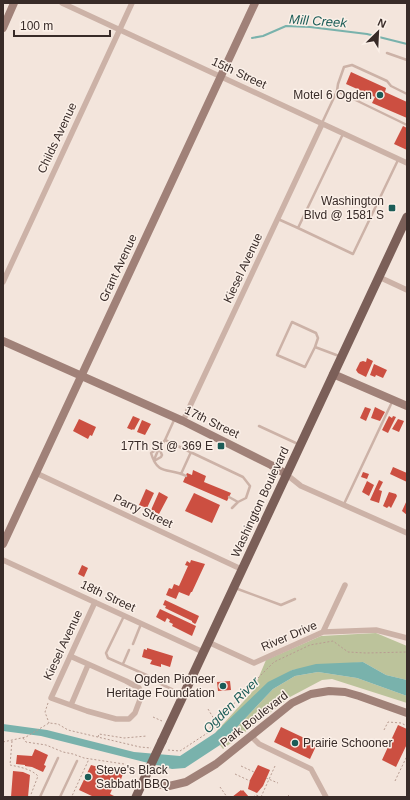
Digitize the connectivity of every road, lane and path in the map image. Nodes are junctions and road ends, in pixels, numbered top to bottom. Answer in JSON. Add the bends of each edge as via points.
{"nodes":[{"id":1,"x":14,"y":3,"type":"edge"},
{"id":2,"x":62,"y":3,"type":"edge"},
{"id":3,"x":132,"y":3,"type":"edge"},
{"id":4,"x":255,"y":3,"type":"edge"},
{"id":5,"x":3,"y":28,"type":"edge"},
{"id":6,"x":120,"y":30,"type":"junction"},
{"id":7,"x":387,"y":53,"type":"dead end"},
{"id":8,"x":407,"y":60,"type":"edge"},
{"id":9,"x":221,"y":76,"type":"junction"},
{"id":10,"x":338,"y":91,"type":"junction"},
{"id":11,"x":407,"y":94,"type":"edge"},
{"id":12,"x":322,"y":124,"type":"junction"},
{"id":13,"x":407,"y":125,"type":"edge"},
{"id":14,"x":343,"y":134,"type":"junction"},
{"id":15,"x":399,"y":159,"type":"junction"},
{"id":16,"x":407,"y":163,"type":"edge"},
{"id":17,"x":407,"y":217,"type":"edge"},
{"id":18,"x":278,"y":219,"type":"junction"},
{"id":19,"x":298,"y":228,"type":"junction"},
{"id":20,"x":378,"y":277,"type":"junction"},
{"id":21,"x":3,"y":282,"type":"edge"},
{"id":22,"x":407,"y":290,"type":"edge"},
{"id":23,"x":3,"y":341,"type":"edge"},
{"id":24,"x":315,"y":347,"type":"junction"},
{"id":25,"x":341,"y":357,"type":"junction"},
{"id":26,"x":333,"y":374,"type":"junction"},
{"id":27,"x":82,"y":376,"type":"junction"},
{"id":28,"x":393,"y":400,"type":"junction"},
{"id":29,"x":407,"y":406,"type":"edge"},
{"id":30,"x":179,"y":419,"type":"junction"},
{"id":31,"x":259,"y":426,"type":"dead end"},
{"id":32,"x":165,"y":440,"type":"junction"},
{"id":33,"x":300,"y":445,"type":"junction"},
{"id":34,"x":159,"y":448,"type":"junction"},
{"id":35,"x":191,"y":452,"type":"junction"},
{"id":36,"x":154,"y":461,"type":"junction"},
{"id":37,"x":36,"y":473,"type":"junction"},
{"id":38,"x":180,"y":474,"type":"junction"},
{"id":39,"x":286,"y":474,"type":"junction"},
{"id":40,"x":186,"y":476,"type":"dead end"},
{"id":41,"x":229,"y":497,"type":"dead end"},
{"id":42,"x":238,"y":502,"type":"junction"},
{"id":43,"x":344,"y":504,"type":"junction"},
{"id":44,"x":232,"y":508,"type":"dead end"},
{"id":45,"x":407,"y":532,"type":"edge"},
{"id":46,"x":3,"y":544,"type":"edge"},
{"id":47,"x":3,"y":560,"type":"edge"},
{"id":48,"x":241,"y":570,"type":"junction"},
{"id":49,"x":345,"y":585,"type":"dead end"},
{"id":50,"x":233,"y":587,"type":"junction"},
{"id":51,"x":295,"y":599,"type":"dead end"},
{"id":52,"x":95,"y":602,"type":"junction"},
{"id":53,"x":124,"y":616,"type":"junction"},
{"id":54,"x":142,"y":624,"type":"junction"},
{"id":55,"x":323,"y":632,"type":"junction"},
{"id":56,"x":407,"y":638,"type":"edge"},
{"id":57,"x":208,"y":642,"type":"junction"},
{"id":58,"x":132,"y":644,"type":"dead end"},
{"id":59,"x":129,"y":650,"type":"dead end"},
{"id":60,"x":203,"y":652,"type":"junction"},
{"id":61,"x":407,"y":652,"type":"edge"},
{"id":62,"x":70,"y":656,"type":"junction"},
{"id":63,"x":122,"y":664,"type":"junction"},
{"id":64,"x":88,"y":665,"type":"junction"},
{"id":65,"x":183,"y":695,"type":"junction"},
{"id":66,"x":51,"y":698,"type":"junction"},
{"id":67,"x":71,"y":705,"type":"junction"},
{"id":68,"x":208,"y":709,"type":"dead end"},
{"id":69,"x":407,"y":713,"type":"edge"},
{"id":70,"x":153,"y":717,"type":"dead end"},
{"id":71,"x":49,"y":723,"type":"junction"},
{"id":72,"x":170,"y":724,"type":"junction"},
{"id":73,"x":407,"y":726,"type":"edge"},
{"id":74,"x":384,"y":730,"type":"dead end"},
{"id":75,"x":208,"y":733,"type":"junction"},
{"id":76,"x":147,"y":736,"type":"dead end"},
{"id":77,"x":251,"y":736,"type":"junction"},
{"id":78,"x":98,"y":737,"type":"junction"},
{"id":79,"x":22,"y":738,"type":"junction"},
{"id":80,"x":12,"y":740,"type":"junction"},
{"id":81,"x":3,"y":742,"type":"edge"},
{"id":82,"x":153,"y":748,"type":"dead end"},
{"id":83,"x":167,"y":750,"type":"dead end"},
{"id":84,"x":407,"y":756,"type":"edge"},
{"id":85,"x":58,"y":758,"type":"dead end"},
{"id":86,"x":89,"y":759,"type":"junction"},
{"id":87,"x":77,"y":761,"type":"dead end"},
{"id":88,"x":241,"y":766,"type":"dead end"},
{"id":89,"x":275,"y":766,"type":"dead end"},
{"id":90,"x":131,"y":769,"type":"dead end"},
{"id":91,"x":254,"y":772,"type":"dead end"},
{"id":92,"x":235,"y":774,"type":"dead end"},
{"id":93,"x":144,"y":778,"type":"junction"},
{"id":94,"x":266,"y":778,"type":"dead end"},
{"id":95,"x":269,"y":779,"type":"junction"},
{"id":96,"x":395,"y":781,"type":"dead end"},
{"id":97,"x":250,"y":782,"type":"dead end"},
{"id":98,"x":278,"y":783,"type":"dead end"},
{"id":99,"x":220,"y":787,"type":"dead end"},
{"id":100,"x":261,"y":787,"type":"dead end"},
{"id":101,"x":265,"y":789,"type":"junction"},
{"id":102,"x":224,"y":793,"type":"junction"},
{"id":103,"x":289,"y":794,"type":"dead end"},
{"id":104,"x":30,"y":797,"type":"edge"},
{"id":105,"x":40,"y":797,"type":"edge"},
{"id":106,"x":61,"y":797,"type":"edge"},
{"id":107,"x":75,"y":797,"type":"edge"},
{"id":108,"x":136,"y":797,"type":"edge"},
{"id":109,"x":222,"y":797,"type":"edge"},
{"id":110,"x":227,"y":797,"type":"edge"},
{"id":111,"x":253,"y":797,"type":"edge"},
{"id":112,"x":261,"y":797,"type":"edge"},
{"id":113,"x":288,"y":797,"type":"edge"},
{"id":114,"x":326,"y":797,"type":"edge"}],
"edges":[{"from":1,"to":5,"type":"street"},
{"from":2,"to":6,"type":"street","name":"15th Street"},
{"from":3,"to":6,"type":"street","name":"Childs Avenue"},
{"from":4,"to":9,"type":"street","name":"Grant Avenue"},
{"from":6,"to":9,"type":"street","name":"15th Street"},
{"from":6,"to":21,"type":"street","name":"Childs Avenue"},
{"from":7,"to":8,"type":"lane"},
{"from":9,"to":12,"type":"street","name":"15th Street"},
{"from":9,"to":27,"type":"street","name":"Grant Avenue"},
{"from":10,"to":11,"type":"lane","via":[[344,67],[352,65]]},
{"from":10,"to":12,"type":"lane"},
{"from":10,"to":13,"type":"lane"},
{"from":12,"to":14,"type":"street","name":"15th Street"},
{"from":12,"to":18,"type":"street","name":"Kiesel Avenue"},
{"from":14,"to":15,"type":"street","name":"15th Street"},
{"from":14,"to":19,"type":"lane"},
{"from":15,"to":16,"type":"street","name":"15th Street"},
{"from":15,"to":19,"type":"lane","via":[[353,254]]},
{"from":17,"to":20,"type":"main road","name":"Washington Boulevard"},
{"from":18,"to":19,"type":"lane"},
{"from":18,"to":30,"type":"street","name":"Kiesel Avenue"},
{"from":20,"to":22,"type":"street"},
{"from":20,"to":25,"type":"main road","name":"Washington Boulevard"},
{"from":23,"to":27,"type":"street","name":"17th Street"},
{"from":24,"to":24,"type":"lane","via":[[318,338],[316,333],[292,322],[278,355],[305,367]]},
{"from":24,"to":25,"type":"lane"},
{"from":25,"to":26,"type":"main road","name":"Washington Boulevard"},
{"from":26,"to":28,"type":"street"},
{"from":26,"to":33,"type":"main road","name":"Washington Boulevard"},
{"from":27,"to":30,"type":"street","name":"17th Street"},
{"from":27,"to":37,"type":"street","name":"Grant Avenue"},
{"from":28,"to":29,"type":"street"},
{"from":28,"to":43,"type":"lane"},
{"from":30,"to":32,"type":"lane"},
{"from":30,"to":39,"type":"street","name":"17th Street"},
{"from":31,"to":33,"type":"lane"},
{"from":32,"to":34,"type":"lane"},
{"from":32,"to":35,"type":"lane"},
{"from":33,"to":39,"type":"main road","name":"Washington Boulevard"},
{"from":34,"to":36,"type":"lane","via":[[162,455]]},
{"from":34,"to":36,"type":"lane","via":[[151,453]]},
{"from":35,"to":38,"type":"lane"},
{"from":35,"to":42,"type":"lane","via":[[243,476],[250,486],[246,498]]},
{"from":36,"to":38,"type":"lane","via":[[161,470]]},
{"from":37,"to":46,"type":"street","name":"Grant Avenue"},
{"from":37,"to":48,"type":"street","name":"Parry Street"},
{"from":38,"to":40,"type":"lane"},
{"from":39,"to":43,"type":"street","name":"17th Street","via":[[301,486]]},
{"from":39,"to":48,"type":"main road","name":"Washington Boulevard"},
{"from":41,"to":42,"type":"lane"},
{"from":42,"to":44,"type":"lane"},
{"from":43,"to":45,"type":"street","name":"17th Street"},
{"from":47,"to":52,"type":"street","name":"18th Street"},
{"from":48,"to":50,"type":"main road","name":"Washington Boulevard"},
{"from":49,"to":55,"type":"street"},
{"from":50,"to":51,"type":"lane","via":[[281,605]]},
{"from":50,"to":57,"type":"main road","name":"Washington Boulevard"},
{"from":52,"to":53,"type":"street","name":"18th Street"},
{"from":52,"to":62,"type":"street","name":"Kiesel Avenue"},
{"from":53,"to":54,"type":"street","name":"18th Street"},
{"from":53,"to":63,"type":"lane","via":[[106,653],[108,658]]},
{"from":54,"to":58,"type":"lane"},
{"from":54,"to":60,"type":"street","name":"18th Street"},
{"from":55,"to":56,"type":"street","name":"River Drive","via":[[376,630]]},
{"from":55,"to":57,"type":"street","name":"River Drive","via":[[254,663]]},
{"from":57,"to":60,"type":"main road","name":"Washington Boulevard"},
{"from":59,"to":63,"type":"lane"},
{"from":60,"to":65,"type":"main road","name":"Washington Boulevard"},
{"from":61,"to":75,"type":"path","via":[[348,652],[333,641],[310,645],[274,662]]},
{"from":62,"to":64,"type":"street"},
{"from":62,"to":66,"type":"street","name":"Kiesel Avenue"},
{"from":63,"to":65,"type":"lane"},
{"from":64,"to":67,"type":"street"},
{"from":64,"to":67,"type":"street","via":[[139,688],[139,703],[132,717],[121,720]]},
{"from":65,"to":72,"type":"main road","name":"Washington Boulevard"},
{"from":66,"to":67,"type":"street"},
{"from":66,"to":71,"type":"path","via":[[45,708]]},
{"from":68,"to":75,"type":"path","via":[[214,719]]},
{"from":69,"to":77,"type":"street","name":"Park Boulevard","via":[[345,692],[329,691],[310,694],[292,703]]},
{"from":70,"to":72,"type":"path"},
{"from":71,"to":78,"type":"path"},
{"from":71,"to":79,"type":"path"},
{"from":72,"to":93,"type":"main road","name":"Washington Boulevard","bridge":true},
{"from":73,"to":74,"type":"path","via":[[388,722]]},
{"from":75,"to":83,"type":"path","via":[[180,751]]},
{"from":76,"to":78,"type":"path","via":[[124,738],[99,734]]},
{"from":77,"to":93,"type":"street","name":"Park Boulevard","via":[[216,764],[186,782],[169,786]]},
{"from":77,"to":114,"type":"street","via":[[259,744],[311,769]]},
{"from":78,"to":82,"type":"path"},
{"from":79,"to":80,"type":"path"},
{"from":79,"to":86,"type":"path","via":[[26,742],[46,745]]},
{"from":80,"to":81,"type":"path"},
{"from":80,"to":104,"type":"path","via":[[10,765],[38,776]]},
{"from":84,"to":96,"type":"path"},
{"from":85,"to":105,"type":"lane"},
{"from":86,"to":90,"type":"path","via":[[124,764]]},
{"from":86,"to":107,"type":"path","via":[[72,796]]},
{"from":87,"to":106,"type":"lane"},
{"from":88,"to":91,"type":"path"},
{"from":89,"to":95,"type":"path"},
{"from":92,"to":97,"type":"path"},
{"from":93,"to":108,"type":"main road","name":"Washington Boulevard"},
{"from":94,"to":95,"type":"path"},
{"from":95,"to":98,"type":"path"},
{"from":95,"to":101,"type":"path"},
{"from":99,"to":102,"type":"path"},
{"from":100,"to":101,"type":"path"},
{"from":101,"to":112,"type":"path"},
{"from":102,"to":109,"type":"path"},
{"from":102,"to":110,"type":"path"},
{"from":103,"to":113,"type":"path"},
{"from":111,"to":112,"type":"path","via":[[256,794]]}]}
